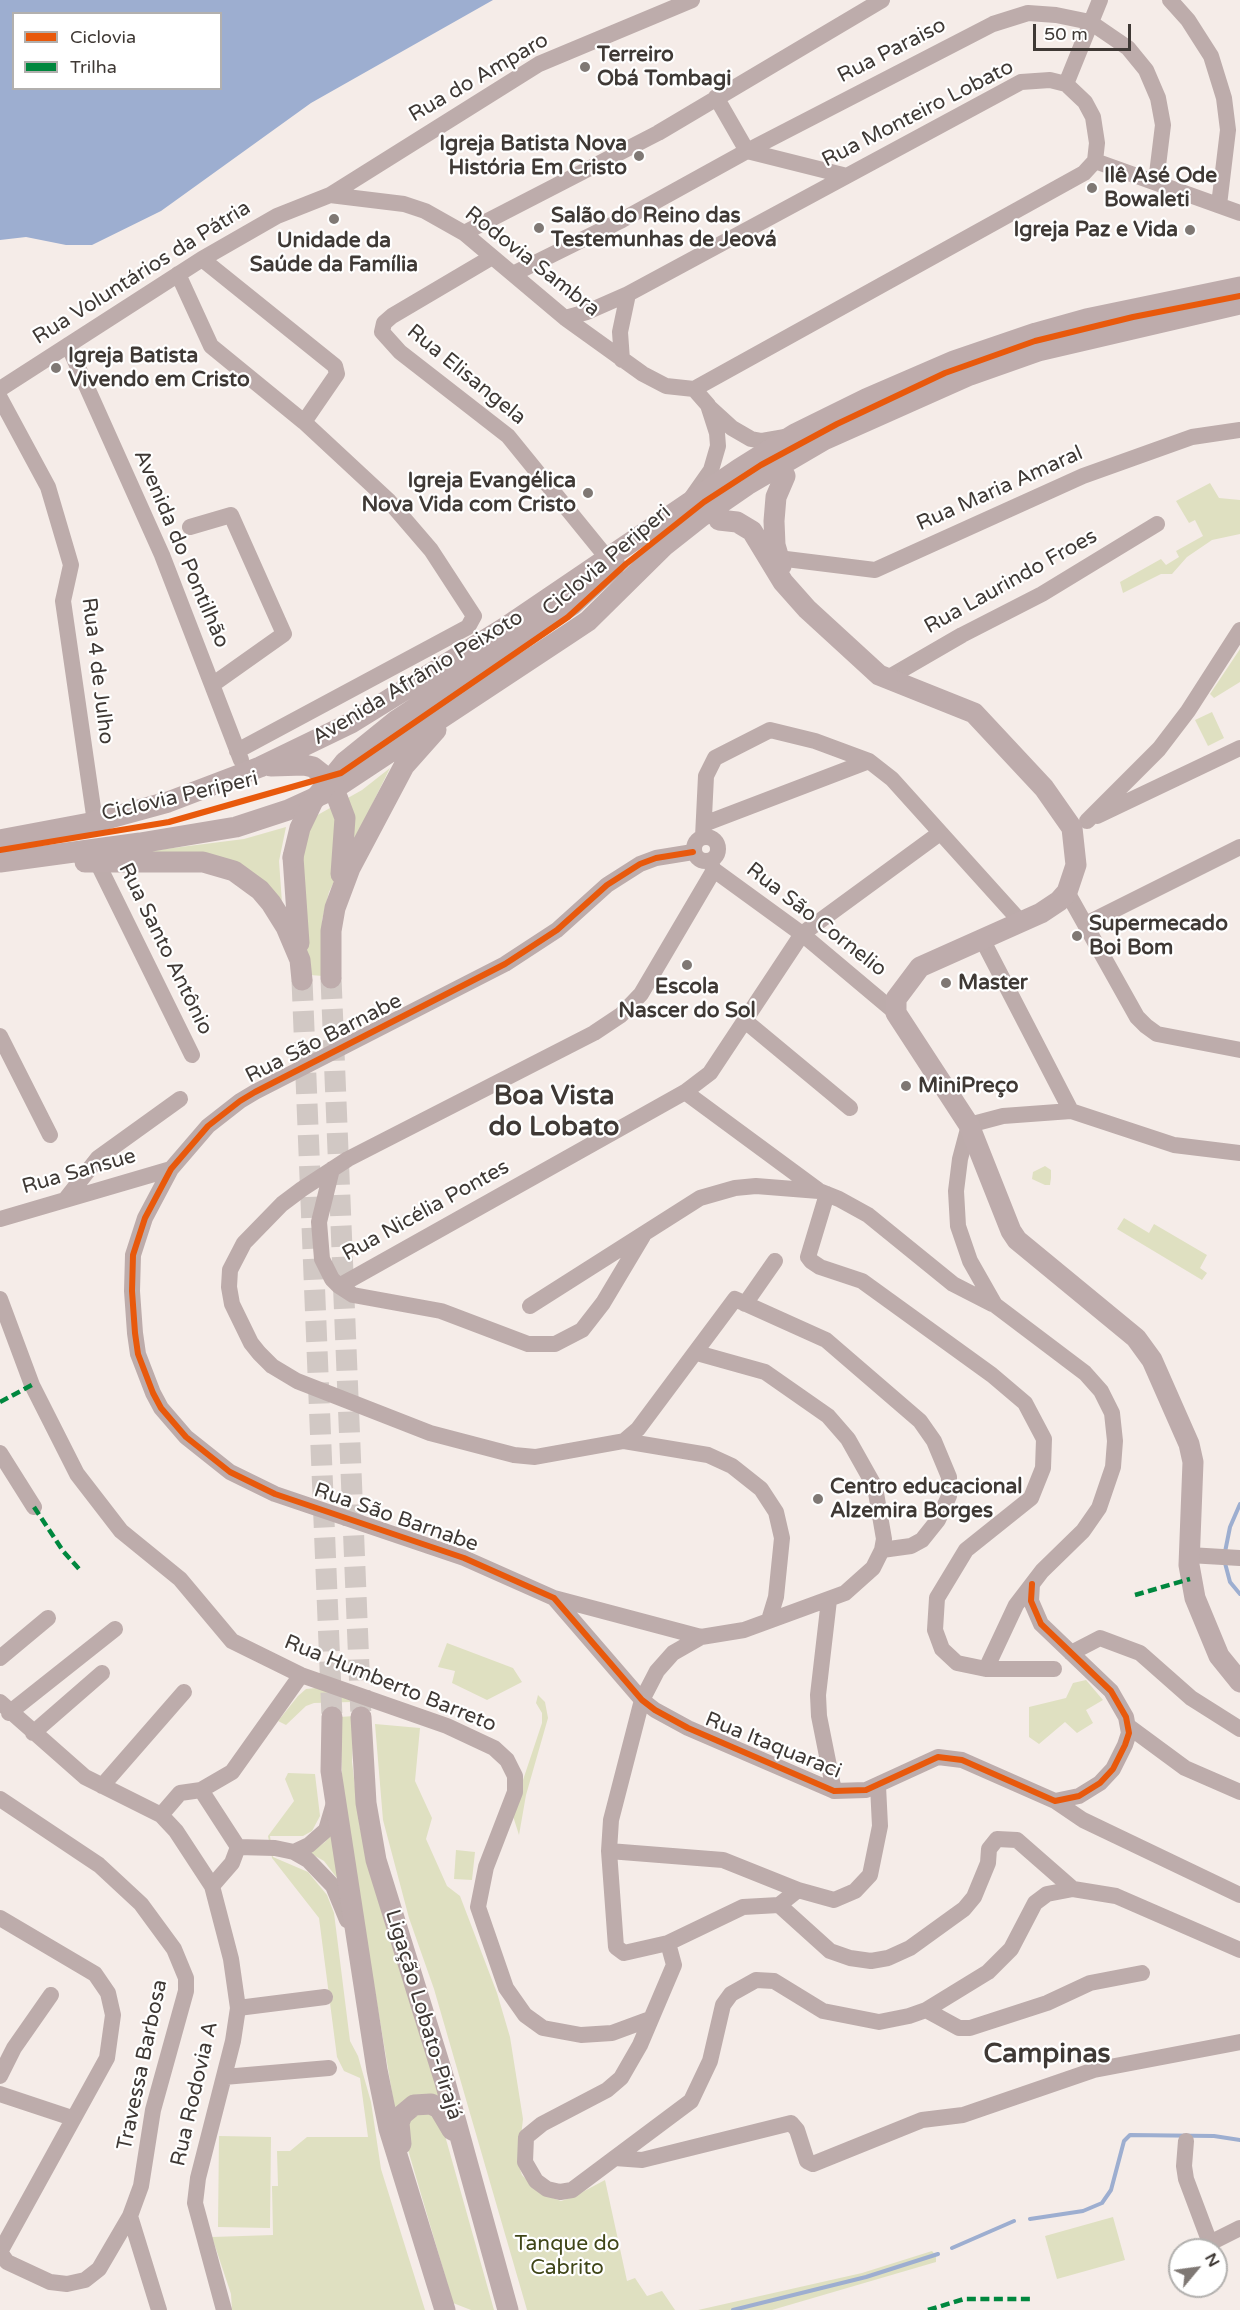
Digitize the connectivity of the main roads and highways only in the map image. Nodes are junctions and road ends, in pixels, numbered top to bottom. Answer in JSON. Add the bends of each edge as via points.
{"nodes":[{"id":1,"x":1238,"y":301,"type":"edge"},
{"id":2,"x":909,"y":402,"type":"junction"},
{"id":3,"x":785,"y":477,"type":"junction"},
{"id":4,"x":719,"y":520,"type":"junction"},
{"id":5,"x":639,"y":537,"type":"junction"},
{"id":6,"x":636,"y":572,"type":"junction"},
{"id":7,"x":792,"y":591,"type":"junction"},
{"id":8,"x":467,"y":701,"type":"junction"},
{"id":9,"x":253,"y":770,"type":"junction"},
{"id":10,"x":334,"y":789,"type":"junction"},
{"id":11,"x":0,"y":840,"type":"edge"},
{"id":12,"x":0,"y":862,"type":"edge"},
{"id":13,"x":339,"y":898,"type":"junction"},
{"id":14,"x":331,"y":978,"type":"tunnel mouth"},
{"id":15,"x":1240,"y":1682,"type":"edge"},
{"id":16,"x":332,"y":1717,"type":"tunnel mouth"},
{"id":17,"x":361,"y":1717,"type":"tunnel mouth"},
{"id":18,"x":467,"y":2164,"type":"junction"},
{"id":19,"x":418,"y":2218,"type":"junction"},
{"id":20,"x":446,"y":2310,"type":"edge"},
{"id":21,"x":508,"y":2310,"type":"edge"}],
"edges":[{"from":1,"to":2,"type":"main road","name":"Avenida Afrânio Peixoto","via":[[1038,351]]},
{"from":1,"to":5,"type":"main road","name":"Avenida Afrânio Peixoto","via":[[1086,319],[944,365],[795,434]]},
{"from":2,"to":3,"type":"main road","via":[[840,440]]},
{"from":2,"to":6,"type":"main road","name":"Avenida Afrânio Peixoto","via":[[824,440],[747,485],[664,546]]},
{"from":3,"to":4,"type":"main road"},
{"from":3,"to":7,"type":"main road","via":[[778,488],[774,535],[778,558]]},
{"from":4,"to":6,"type":"main road"},
{"from":4,"to":7,"type":"main road","via":[[737,522],[752,531]]},
{"from":5,"to":9,"type":"main road","name":"Avenida Afrânio Peixoto","via":[[385,703]]},
{"from":5,"to":12,"type":"main road","bridge":true,"via":[[583,596],[397,720],[345,762],[313,801],[300,828],[293,857],[301,970],[286,927],[271,903],[234,871],[203,862]]},
{"from":6,"to":8,"type":"main road","name":"Avenida Afrânio Peixoto","via":[[588,621]]},
{"from":7,"to":15,"type":"main road","via":[[874,671],[974,713],[1079,824],[1076,865],[1067,892],[1050,908],[917,969],[896,999],[896,1013],[969,1125],[1006,1222],[1017,1240],[1136,1338],[1152,1360],[1192,1454],[1190,1579],[1201,1616],[1220,1656]]},
{"from":8,"to":10,"type":"main road","name":"Avenida Afrânio Peixoto"},
{"from":8,"to":13,"type":"main road","via":[[404,766],[360,846]]},
{"from":9,"to":10,"type":"main road","via":[[313,767]]},
{"from":9,"to":11,"type":"main road","name":"Avenida Afrânio Peixoto","via":[[168,802],[95,822]]},
{"from":10,"to":12,"type":"main road","name":"Avenida Afrânio Peixoto","via":[[236,827]]},
{"from":10,"to":13,"type":"main road","via":[[345,818]]},
{"from":13,"to":14,"type":"main road","via":[[332,931]]},
{"from":16,"to":19,"type":"main road","name":"Ligação Lobato-Pirajá","via":[[331,1772],[357,1948],[389,2130]]},
{"from":17,"to":18,"type":"main road","name":"Ligação Lobato-Pirajá","via":[[366,1803],[376,1860]]},
{"from":18,"to":19,"type":"main road","via":[[439,2108],[422,2103],[407,2109],[399,2123],[399,2134]]},
{"from":18,"to":21,"type":"main road","name":"Ligação Lobato-Pirajá"},
{"from":19,"to":20,"type":"main road","name":"Ligação Lobato-Pirajá"}]}
